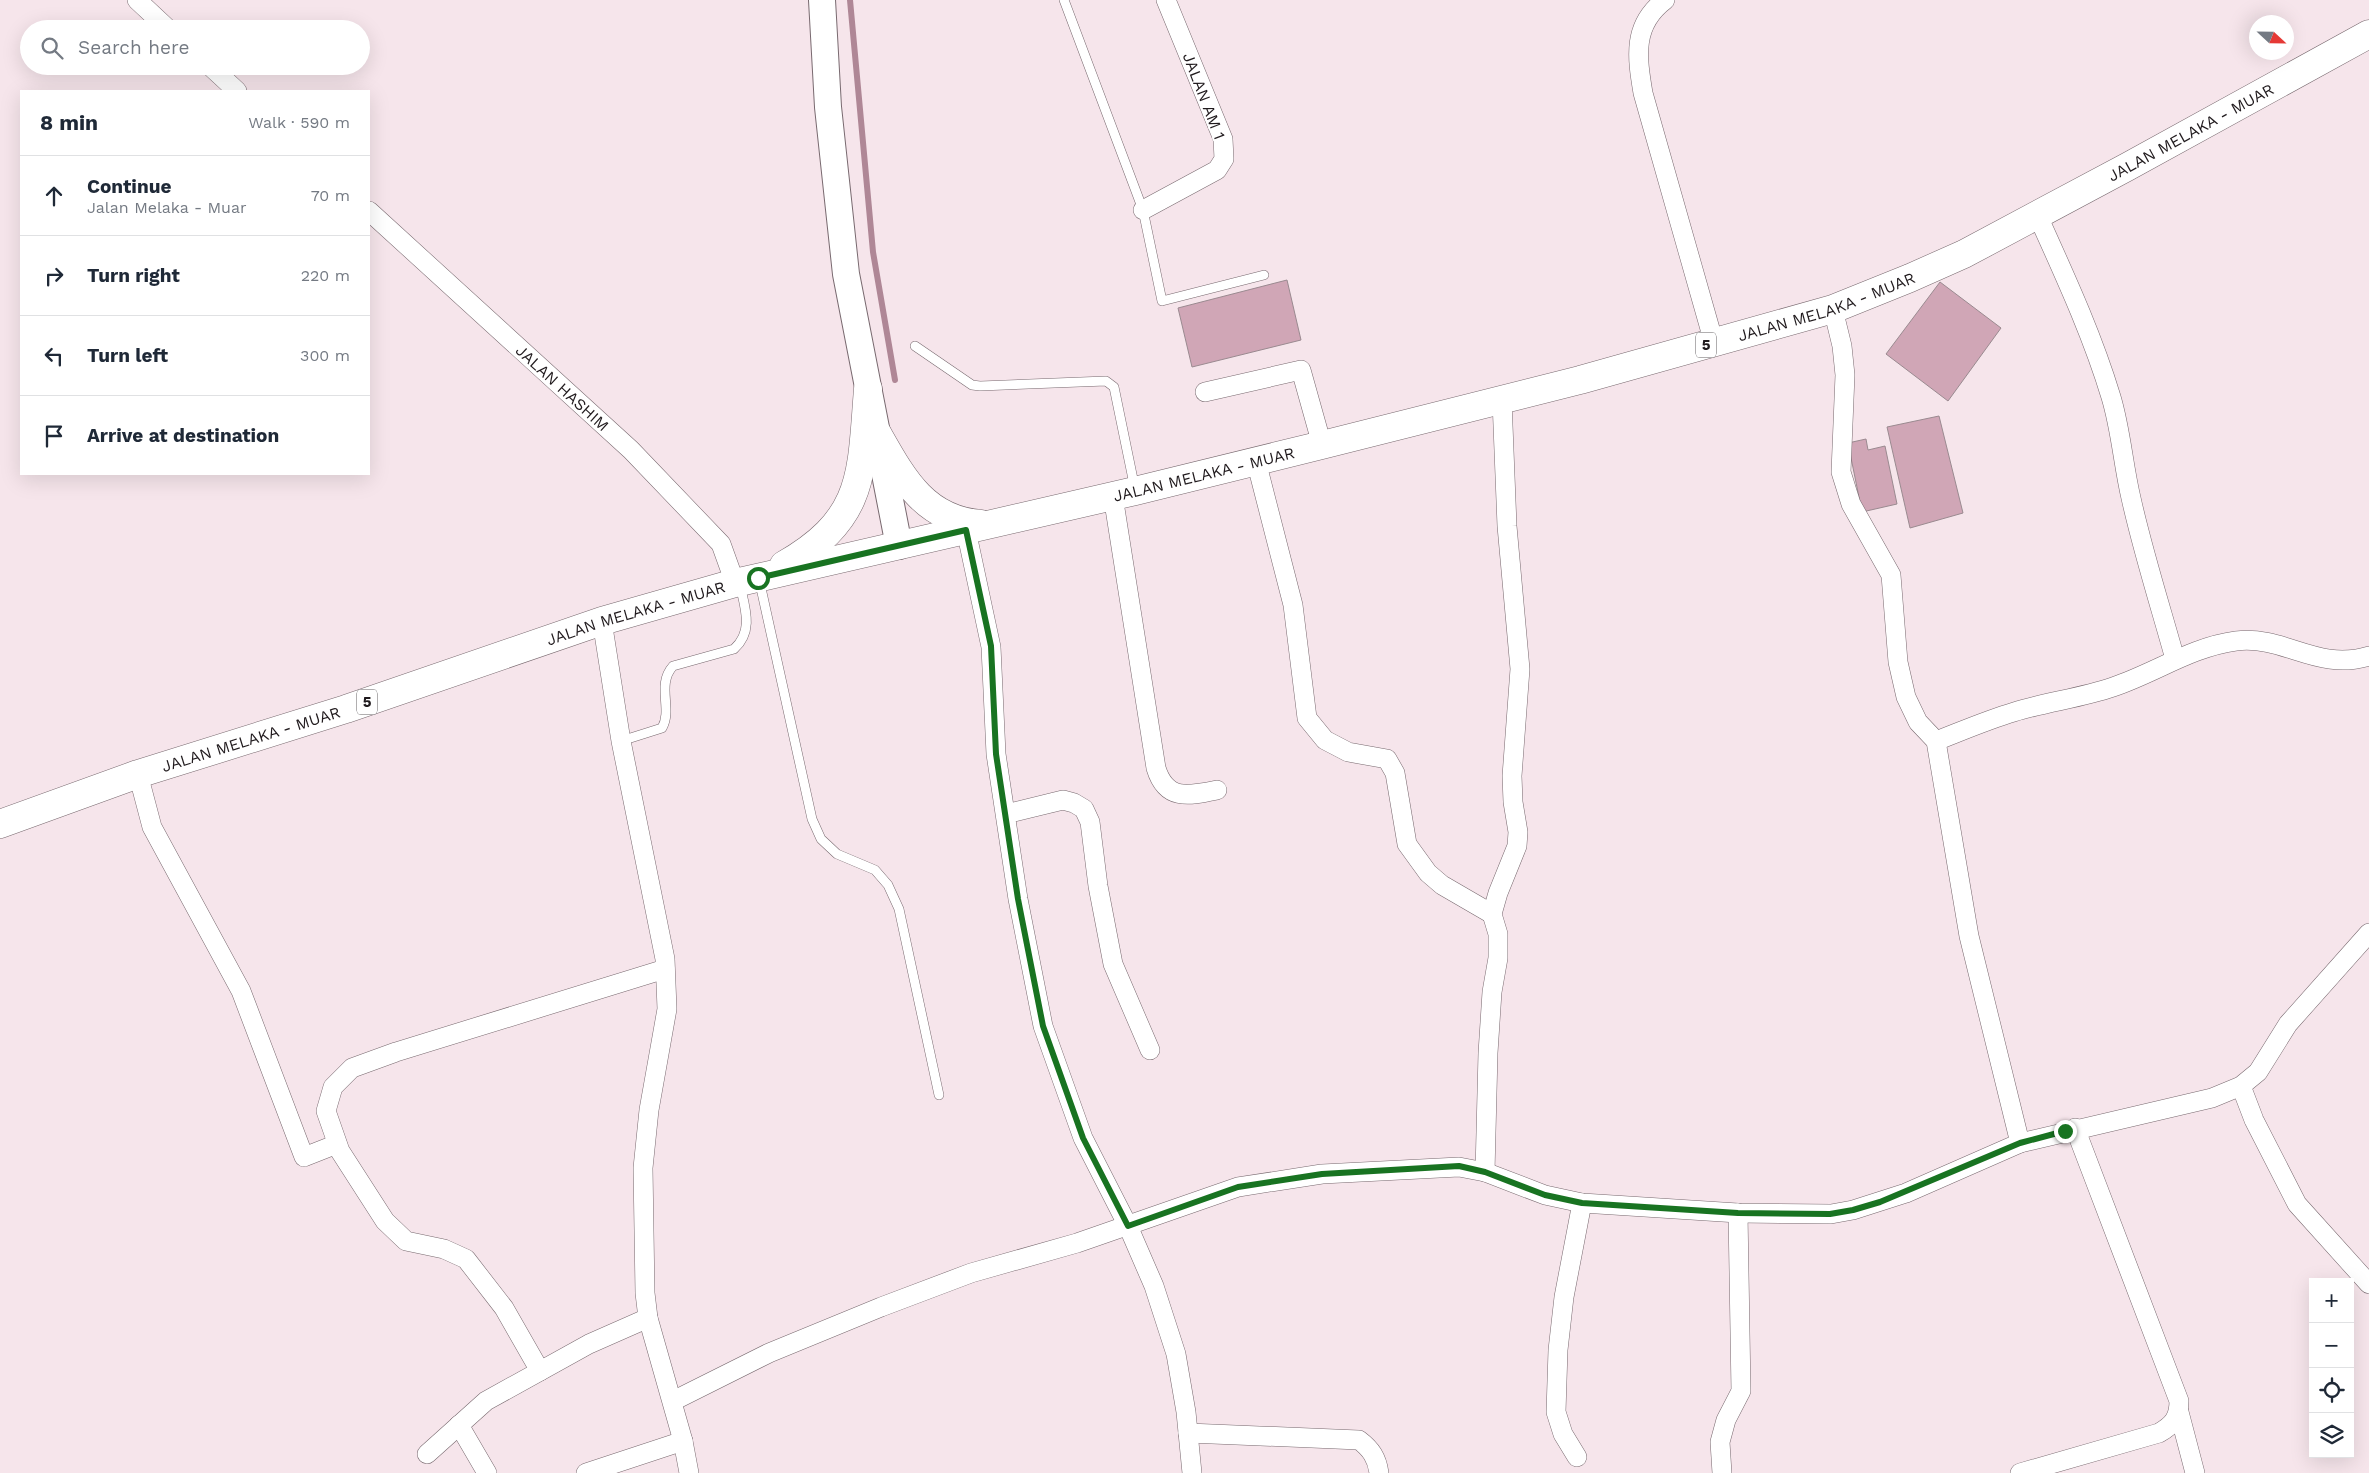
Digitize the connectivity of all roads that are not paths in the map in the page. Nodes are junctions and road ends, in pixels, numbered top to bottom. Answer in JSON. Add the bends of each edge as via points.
{"nodes":[{"id":1,"x":137,"y":0,"type":"edge"},
{"id":2,"x":822,"y":0,"type":"edge"},
{"id":3,"x":1064,"y":0,"type":"edge"},
{"id":4,"x":1166,"y":0,"type":"edge"},
{"id":5,"x":1665,"y":0,"type":"edge"},
{"id":6,"x":158,"y":20,"type":"edge"},
{"id":7,"x":2369,"y":34,"type":"edge"},
{"id":8,"x":220,"y":75,"type":"edge"},
{"id":9,"x":236,"y":90,"type":"edge"},
{"id":10,"x":1142,"y":210,"type":"junction"},
{"id":11,"x":370,"y":211,"type":"edge"},
{"id":12,"x":2037,"y":214,"type":"junction"},
{"id":13,"x":1264,"y":275,"type":"dead end"},
{"id":14,"x":1833,"y":308,"type":"junction"},
{"id":15,"x":1714,"y":343,"type":"junction"},
{"id":16,"x":916,"y":346,"type":"dead end"},
{"id":17,"x":868,"y":389,"type":"junction"},
{"id":18,"x":1205,"y":392,"type":"dead end"},
{"id":19,"x":1502,"y":400,"type":"junction"},
{"id":20,"x":877,"y":433,"type":"junction"},
{"id":21,"x":1322,"y":445,"type":"junction"},
{"id":22,"x":1256,"y":461,"type":"junction"},
{"id":23,"x":1124,"y":494,"type":"junction"},
{"id":24,"x":992,"y":524,"type":"junction"},
{"id":25,"x":966,"y":530,"type":"junction"},
{"id":26,"x":899,"y":546,"type":"junction"},
{"id":27,"x":750,"y":580,"type":"junction"},
{"id":28,"x":765,"y":612,"type":"junction"},
{"id":29,"x":747,"y":615,"type":"junction"},
{"id":30,"x":602,"y":621,"type":"junction"},
{"id":31,"x":2369,"y":656,"type":"edge"},
{"id":32,"x":2175,"y":659,"type":"junction"},
{"id":33,"x":621,"y":741,"type":"junction"},
{"id":34,"x":1936,"y":741,"type":"junction"},
{"id":35,"x":138,"y":774,"type":"junction"},
{"id":36,"x":1217,"y":790,"type":"dead end"},
{"id":37,"x":1006,"y":814,"type":"junction"},
{"id":38,"x":0,"y":824,"type":"edge"},
{"id":39,"x":1492,"y":914,"type":"junction"},
{"id":40,"x":2369,"y":933,"type":"edge"},
{"id":41,"x":665,"y":969,"type":"junction"},
{"id":42,"x":1150,"y":1050,"type":"dead end"},
{"id":43,"x":2241,"y":1086,"type":"junction"},
{"id":44,"x":939,"y":1095,"type":"dead end"},
{"id":45,"x":2075,"y":1128,"type":"junction"},
{"id":46,"x":2020,"y":1143,"type":"junction"},
{"id":47,"x":337,"y":1144,"type":"junction"},
{"id":48,"x":1485,"y":1172,"type":"junction"},
{"id":49,"x":1582,"y":1203,"type":"junction"},
{"id":50,"x":1738,"y":1213,"type":"junction"},
{"id":51,"x":1128,"y":1226,"type":"junction"},
{"id":52,"x":2369,"y":1284,"type":"edge"},
{"id":53,"x":648,"y":1318,"type":"junction"},
{"id":54,"x":540,"y":1371,"type":"junction"},
{"id":55,"x":673,"y":1401,"type":"junction"},
{"id":56,"x":2179,"y":1412,"type":"junction"},
{"id":57,"x":459,"y":1426,"type":"junction"},
{"id":58,"x":1188,"y":1433,"type":"junction"},
{"id":59,"x":683,"y":1441,"type":"junction"},
{"id":60,"x":427,"y":1454,"type":"dead end"},
{"id":61,"x":1577,"y":1457,"type":"dead end"},
{"id":62,"x":487,"y":1473,"type":"edge"},
{"id":63,"x":586,"y":1473,"type":"edge"},
{"id":64,"x":689,"y":1473,"type":"edge"},
{"id":65,"x":1192,"y":1473,"type":"edge"},
{"id":66,"x":1379,"y":1473,"type":"edge"},
{"id":67,"x":1722,"y":1473,"type":"edge"},
{"id":68,"x":2020,"y":1473,"type":"edge"},
{"id":69,"x":2195,"y":1473,"type":"edge"}],
"edges":[{"from":1,"to":6,"type":"street"},
{"from":2,"to":17,"type":"main road","via":[[828,107],[846,274]]},
{"from":3,"to":10,"type":"lane"},
{"from":4,"to":10,"type":"street","name":"JALAN AM 1","via":[[1223,139],[1224,159],[1216,170]]},
{"from":5,"to":15,"type":"street","via":[[1654,8],[1641,32],[1637,60],[1643,93]]},
{"from":7,"to":12,"type":"main road","name":"JALAN MELAKA - MUAR","number":"5"},
{"from":8,"to":9,"type":"street"},
{"from":10,"to":13,"type":"lane","via":[[1162,301]]},
{"from":11,"to":27,"type":"street","name":"JALAN HASHIM","via":[[631,450],[721,544]]},
{"from":12,"to":14,"type":"main road","name":"JALAN MELAKA - MUAR","number":"5","via":[[1939,266]]},
{"from":12,"to":32,"type":"street","via":[[2074,296],[2111,396],[2119,424],[2130,496]]},
{"from":14,"to":15,"type":"main road","name":"JALAN MELAKA - MUAR","number":"5"},
{"from":14,"to":34,"type":"street","via":[[1845,375],[1841,472],[1851,504],[1891,575],[1898,662],[1906,697],[1918,722]]},
{"from":15,"to":19,"type":"main road","name":"JALAN MELAKA - MUAR","number":"5"},
{"from":16,"to":23,"type":"lane","via":[[972,385],[1106,381],[1114,388]]},
{"from":17,"to":20,"type":"main road"},
{"from":17,"to":27,"type":"main road","via":[[861,469],[851,502],[832,530],[811,550]]},
{"from":18,"to":21,"type":"street","via":[[1301,370]]},
{"from":19,"to":21,"type":"main road","name":"JALAN MELAKA - MUAR","number":"5"},
{"from":19,"to":39,"type":"street","via":[[1507,526],[1520,669],[1512,776],[1518,832],[1517,846]]},
{"from":20,"to":24,"type":"main road","via":[[900,473],[920,497],[944,516],[965,523]]},
{"from":20,"to":26,"type":"main road"},
{"from":21,"to":22,"type":"main road","name":"JALAN MELAKA - MUAR","number":"5"},
{"from":22,"to":23,"type":"main road","name":"JALAN MELAKA - MUAR","number":"5"},
{"from":22,"to":39,"type":"street","via":[[1293,605],[1307,718],[1325,740],[1340,748],[1387,759],[1395,772],[1407,844],[1428,873],[1442,885]]},
{"from":23,"to":24,"type":"main road","name":"JALAN MELAKA - MUAR","number":"5"},
{"from":23,"to":36,"type":"street","via":[[1160,781],[1168,790],[1179,794]]},
{"from":24,"to":25,"type":"main road","name":"JALAN MELAKA - MUAR","number":"5"},
{"from":25,"to":26,"type":"main road","name":"JALAN MELAKA - MUAR","number":"5"},
{"from":25,"to":37,"type":"street","via":[[991,646],[996,754]]},
{"from":26,"to":27,"type":"main road","name":"JALAN MELAKA - MUAR","number":"5"},
{"from":27,"to":28,"type":"lane"},
{"from":27,"to":29,"type":"lane"},
{"from":27,"to":30,"type":"main road","name":"JALAN MELAKA - MUAR","number":"5"},
{"from":28,"to":29,"type":"lane"},
{"from":28,"to":44,"type":"lane","via":[[812,819],[821,840],[837,854],[875,870],[888,885],[899,909]]},
{"from":29,"to":33,"type":"lane","via":[[745,632],[734,649],[681,662],[668,672],[664,682],[665,724],[662,728]]},
{"from":30,"to":33,"type":"street"},
{"from":30,"to":35,"type":"main road","name":"JALAN MELAKA - MUAR","number":"5","via":[[346,709]]},
{"from":31,"to":32,"type":"street","via":[[2343,662],[2322,659],[2270,642],[2238,641],[2209,646]]},
{"from":32,"to":34,"type":"street","via":[[2144,677],[2014,712]]},
{"from":33,"to":41,"type":"street"},
{"from":34,"to":46,"type":"street","via":[[1969,936]]},
{"from":35,"to":38,"type":"main road","name":"JALAN MELAKA - MUAR","number":"5"},
{"from":35,"to":47,"type":"street","via":[[152,827],[241,991],[304,1157]]},
{"from":37,"to":42,"type":"street","via":[[1063,800],[1084,809],[1090,822],[1113,964]]},
{"from":37,"to":51,"type":"street","via":[[1018,899],[1043,1026],[1083,1138]]},
{"from":39,"to":48,"type":"street","via":[[1498,934],[1498,958],[1488,1053]]},
{"from":40,"to":43,"type":"street","via":[[2288,1024],[2258,1072]]},
{"from":41,"to":47,"type":"street","via":[[352,1068],[333,1087],[326,1112]]},
{"from":41,"to":53,"type":"street","via":[[667,1009],[649,1110],[643,1168]]},
{"from":43,"to":45,"type":"street","via":[[2212,1098]]},
{"from":43,"to":52,"type":"street","via":[[2254,1120],[2297,1204]]},
{"from":45,"to":46,"type":"street"},
{"from":45,"to":56,"type":"street","via":[[2179,1401]]},
{"from":46,"to":50,"type":"street","via":[[1906,1192],[1853,1210],[1830,1214]]},
{"from":47,"to":54,"type":"street","via":[[385,1221],[406,1241],[444,1249],[466,1259],[504,1308]]},
{"from":48,"to":49,"type":"street","via":[[1545,1195]]},
{"from":48,"to":51,"type":"street","via":[[1459,1166],[1322,1174],[1238,1187]]},
{"from":49,"to":50,"type":"street"},
{"from":49,"to":61,"type":"street","via":[[1564,1297],[1556,1412],[1562,1434]]},
{"from":50,"to":67,"type":"street","via":[[1741,1392],[1726,1420],[1720,1442]]},
{"from":51,"to":55,"type":"street","via":[[1077,1244],[972,1273],[880,1307],[769,1354]]},
{"from":51,"to":58,"type":"street","via":[[1154,1286],[1176,1354]]},
{"from":53,"to":54,"type":"street","via":[[589,1344]]},
{"from":53,"to":55,"type":"street"},
{"from":54,"to":57,"type":"street","via":[[486,1401]]},
{"from":55,"to":59,"type":"street"},
{"from":56,"to":68,"type":"street","via":[[2173,1425],[2159,1433]]},
{"from":56,"to":69,"type":"street"},
{"from":57,"to":60,"type":"street"},
{"from":57,"to":62,"type":"street"},
{"from":58,"to":65,"type":"street"},
{"from":58,"to":66,"type":"street","via":[[1359,1440],[1370,1448]]},
{"from":59,"to":63,"type":"street"},
{"from":59,"to":64,"type":"street"}]}
